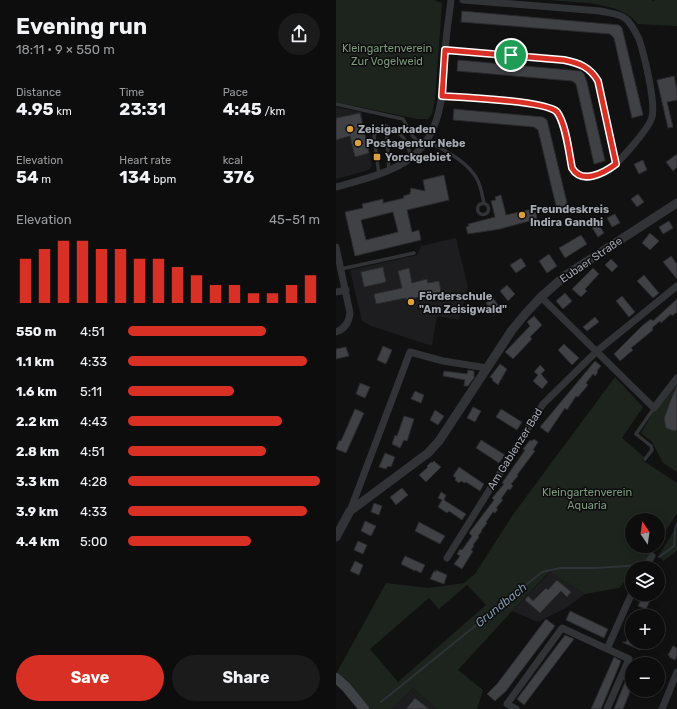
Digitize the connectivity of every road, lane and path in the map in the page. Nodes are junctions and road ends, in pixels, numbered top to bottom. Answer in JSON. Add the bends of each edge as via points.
{"nodes":[{"id":1,"x":451,"y":0,"type":"edge"},
{"id":2,"x":463,"y":0,"type":"edge"},
{"id":3,"x":445,"y":50,"type":"junction"},
{"id":4,"x":442,"y":96,"type":"junction"},
{"id":5,"x":336,"y":104,"type":"edge"},
{"id":6,"x":386,"y":126,"type":"junction"},
{"id":7,"x":428,"y":141,"type":"junction"},
{"id":8,"x":422,"y":147,"type":"junction"},
{"id":9,"x":412,"y":156,"type":"junction"},
{"id":10,"x":616,"y":164,"type":"junction"},
{"id":11,"x":389,"y":170,"type":"junction"},
{"id":12,"x":379,"y":175,"type":"junction"},
{"id":13,"x":336,"y":187,"type":"edge"},
{"id":14,"x":484,"y":203,"type":"dead end"},
{"id":15,"x":677,"y":203,"type":"edge"},
{"id":16,"x":336,"y":247,"type":"edge"},
{"id":17,"x":414,"y":253,"type":"dead end"},
{"id":18,"x":341,"y":270,"type":"junction"},
{"id":19,"x":677,"y":286,"type":"edge"},
{"id":20,"x":346,"y":290,"type":"junction"},
{"id":21,"x":336,"y":292,"type":"edge"},
{"id":22,"x":541,"y":297,"type":"junction"},
{"id":23,"x":336,"y":332,"type":"edge"},
{"id":24,"x":597,"y":351,"type":"junction"},
{"id":25,"x":487,"y":368,"type":"junction"},
{"id":26,"x":677,"y":378,"type":"edge"},
{"id":27,"x":654,"y":408,"type":"junction"},
{"id":28,"x":645,"y":459,"type":"dead end"},
{"id":29,"x":350,"y":511,"type":"junction"},
{"id":30,"x":336,"y":537,"type":"edge"},
{"id":31,"x":652,"y":556,"type":"dead end"},
{"id":32,"x":447,"y":558,"type":"dead end"},
{"id":33,"x":650,"y":561,"type":"edge"},
{"id":34,"x":628,"y":601,"type":"edge"},
{"id":35,"x":607,"y":649,"type":"junction"},
{"id":36,"x":677,"y":672,"type":"edge"},
{"id":37,"x":336,"y":678,"type":"edge"},
{"id":38,"x":364,"y":709,"type":"edge"},
{"id":39,"x":516,"y":709,"type":"edge"},
{"id":40,"x":607,"y":709,"type":"edge"},
{"id":41,"x":662,"y":709,"type":"edge"}],
"edges":[{"from":1,"to":3,"type":"street"},
{"from":2,"to":10,"type":"street","via":[[600,11],[625,18],[639,40],[653,112],[652,119],[635,144]]},
{"from":3,"to":4,"type":"street"},
{"from":3,"to":10,"type":"street","via":[[580,63],[591,71],[598,81]]},
{"from":4,"to":7,"type":"street","via":[[436,124]]},
{"from":4,"to":10,"type":"street","via":[[549,108],[554,110],[561,120],[574,172],[587,177],[596,176]]},
{"from":5,"to":8,"type":"lane","via":[[403,119]]},
{"from":6,"to":9,"type":"lane","via":[[398,130]]},
{"from":6,"to":11,"type":"lane"},
{"from":6,"to":12,"type":"lane","via":[[378,129],[374,136]]},
{"from":7,"to":8,"type":"street"},
{"from":7,"to":14,"type":"lane","via":[[464,163],[477,178]]},
{"from":8,"to":9,"type":"street"},
{"from":9,"to":11,"type":"street"},
{"from":11,"to":12,"type":"street"},
{"from":12,"to":13,"type":"street"},
{"from":15,"to":22,"type":"street","name":"Eubaer Straße","via":[[566,275]]},
{"from":16,"to":18,"type":"street"},
{"from":17,"to":18,"type":"lane"},
{"from":18,"to":20,"type":"street"},
{"from":19,"to":24,"type":"street","name":"Am Gablenzer Bad"},
{"from":20,"to":21,"type":"street"},
{"from":20,"to":23,"type":"street","via":[[349,322]]},
{"from":22,"to":24,"type":"street"},
{"from":22,"to":25,"type":"street","name":"Eubaer Straße","via":[[512,330]]},
{"from":24,"to":27,"type":"street"},
{"from":24,"to":32,"type":"street","name":"Am Gablenzer Bad","via":[[543,404]]},
{"from":25,"to":29,"type":"street","name":"Eubaer Straße","via":[[439,441],[428,453]]},
{"from":25,"to":29,"type":"street","name":"Eubaer Straße","via":[[443,361],[410,352]]},
{"from":26,"to":27,"type":"street"},
{"from":27,"to":28,"type":"lane","via":[[636,434],[651,446],[652,450]]},
{"from":29,"to":30,"type":"street","name":"Eubaer Straße"},
{"from":31,"to":33,"type":"street"},
{"from":34,"to":35,"type":"street"},
{"from":35,"to":39,"type":"street","via":[[562,628],[507,704]]},
{"from":35,"to":40,"type":"street","via":[[629,659]]},
{"from":36,"to":41,"type":"street"},
{"from":37,"to":38,"type":"main road"}]}
